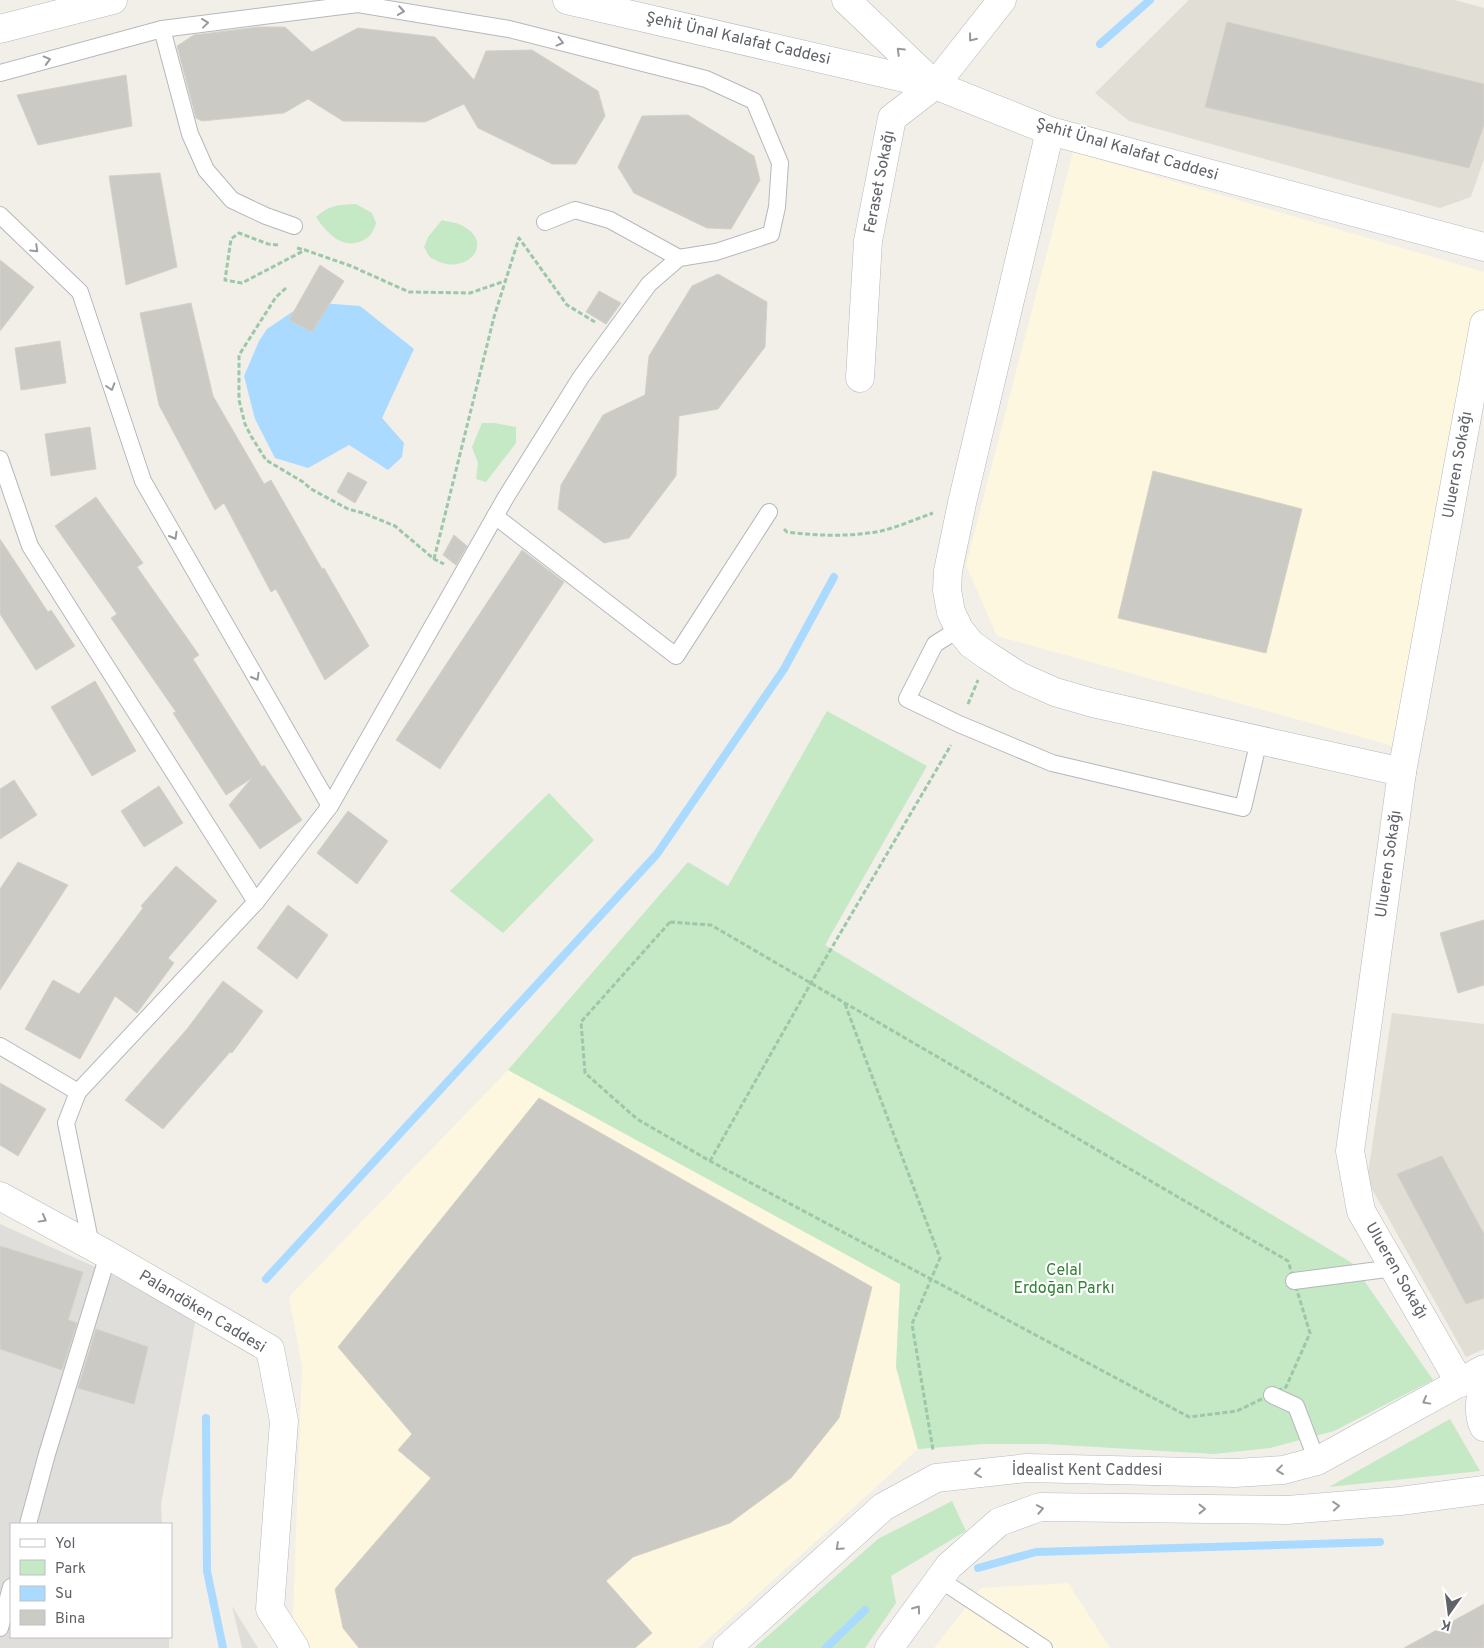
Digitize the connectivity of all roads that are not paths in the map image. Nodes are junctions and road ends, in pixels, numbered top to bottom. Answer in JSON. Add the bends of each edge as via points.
{"nodes":[{"id":1,"x":114,"y":0,"type":"edge"},
{"id":2,"x":567,"y":0,"type":"edge"},
{"id":3,"x":846,"y":0,"type":"edge"},
{"id":4,"x":1002,"y":0,"type":"edge"},
{"id":5,"x":0,"y":29,"type":"edge"},
{"id":6,"x":162,"y":29,"type":"junction"},
{"id":7,"x":0,"y":72,"type":"edge"},
{"id":8,"x":935,"y":85,"type":"junction"},
{"id":9,"x":1050,"y":132,"type":"junction"},
{"id":10,"x":0,"y":215,"type":"edge"},
{"id":11,"x":545,"y":222,"type":"dead end"},
{"id":12,"x":294,"y":226,"type":"dead end"},
{"id":13,"x":1484,"y":247,"type":"edge"},
{"id":14,"x":679,"y":258,"type":"junction"},
{"id":15,"x":1484,"y":324,"type":"edge"},
{"id":16,"x":860,"y":378,"type":"dead end"},
{"id":17,"x":0,"y":460,"type":"edge"},
{"id":18,"x":769,"y":512,"type":"road end"},
{"id":19,"x":495,"y":516,"type":"junction"},
{"id":20,"x":959,"y":629,"type":"junction"},
{"id":21,"x":1259,"y":740,"type":"junction"},
{"id":22,"x":1402,"y":772,"type":"junction"},
{"id":23,"x":330,"y":806,"type":"junction"},
{"id":24,"x":256,"y":902,"type":"junction"},
{"id":25,"x":0,"y":1046,"type":"edge"},
{"id":26,"x":78,"y":1092,"type":"junction"},
{"id":27,"x":0,"y":1196,"type":"edge"},
{"id":28,"x":99,"y":1250,"type":"junction"},
{"id":29,"x":1394,"y":1268,"type":"junction"},
{"id":30,"x":1294,"y":1281,"type":"road end"},
{"id":31,"x":1484,"y":1369,"type":"edge"},
{"id":32,"x":1472,"y":1384,"type":"edge"},
{"id":33,"x":1272,"y":1395,"type":"road end"},
{"id":34,"x":1484,"y":1427,"type":"edge"},
{"id":35,"x":1317,"y":1461,"type":"junction"},
{"id":36,"x":1484,"y":1490,"type":"edge"},
{"id":37,"x":28,"y":1523,"type":"edge"},
{"id":38,"x":939,"y":1578,"type":"junction"},
{"id":39,"x":10,"y":1591,"type":"edge"},
{"id":40,"x":0,"y":1628,"type":"edge"},
{"id":41,"x":295,"y":1648,"type":"edge"},
{"id":42,"x":727,"y":1648,"type":"edge"},
{"id":43,"x":889,"y":1648,"type":"edge"},
{"id":44,"x":1044,"y":1648,"type":"edge"}],
"edges":[{"from":1,"to":5,"type":"street"},
{"from":2,"to":8,"type":"street","name":"Şehit Ünal Kalafat Caddesi"},
{"from":8,"to":3,"type":"street","one_way":true},
{"from":4,"to":8,"type":"street","name":"Feraset Sokağı","one_way":true},
{"from":7,"to":6,"type":"lane","one_way":true},
{"from":6,"to":12,"type":"lane","via":[[190,134],[206,170],[232,200]]},
{"from":6,"to":14,"type":"lane","one_way":true,"via":[[358,4],[508,29],[706,79],[754,102],[780,163],[777,207],[771,234],[716,252]]},
{"from":8,"to":9,"type":"street","name":"Şehit Ünal Kalafat Caddesi"},
{"from":8,"to":16,"type":"street","name":"Feraset Sokağı","via":[[892,118],[868,241]]},
{"from":9,"to":13,"type":"street","name":"Şehit Ünal Kalafat Caddesi"},
{"from":9,"to":20,"type":"street","via":[[948,571],[951,612]]},
{"from":10,"to":23,"type":"lane","one_way":true,"via":[[80,292],[143,481]]},
{"from":11,"to":14,"type":"lane","via":[[575,210],[610,220]]},
{"from":14,"to":19,"type":"lane","via":[[649,284],[613,332],[581,377]]},
{"from":15,"to":22,"type":"street","name":"Ulueren Sokağı"},
{"from":17,"to":24,"type":"lane","via":[[30,546]]},
{"from":18,"to":19,"type":"lane","via":[[676,656]]},
{"from":19,"to":23,"type":"lane"},
{"from":20,"to":21,"type":"street","via":[[971,644],[988,656],[1019,676],[1055,692]]},
{"from":20,"to":21,"type":"lane","via":[[935,644],[907,699],[1052,763],[1243,808]]},
{"from":21,"to":22,"type":"street"},
{"from":22,"to":29,"type":"street","name":"Ulueren Sokağı","via":[[1350,1151],[1361,1211]]},
{"from":23,"to":24,"type":"lane"},
{"from":24,"to":26,"type":"lane"},
{"from":25,"to":26,"type":"lane"},
{"from":26,"to":28,"type":"lane","via":[[66,1122]]},
{"from":27,"to":28,"type":"street","name":"Palandöken Caddesi","one_way":true},
{"from":28,"to":37,"type":"lane"},
{"from":28,"to":41,"type":"street","name":"Palandöken Caddesi","via":[[270,1349],[284,1421],[270,1609]]},
{"from":29,"to":30,"type":"lane"},
{"from":29,"to":32,"type":"street","name":"Ulueren Sokağı"},
{"from":31,"to":32,"type":"street","name":"İdealist Kent Caddesi"},
{"from":32,"to":34,"type":"street","via":[[1480,1394]]},
{"from":32,"to":35,"type":"street","name":"İdealist Kent Caddesi","one_way":true},
{"from":33,"to":35,"type":"lane","via":[[1296,1406]]},
{"from":35,"to":42,"type":"street","name":"İdealist Kent Caddesi","one_way":true,"via":[[1283,1470],[1235,1473],[1027,1468],[938,1478],[883,1507]]},
{"from":38,"to":36,"type":"street","one_way":true,"via":[[999,1522],[1040,1507],[1287,1510]]},
{"from":43,"to":38,"type":"street","one_way":true},
{"from":38,"to":44,"type":"lane"},
{"from":39,"to":40,"type":"lane"}]}
